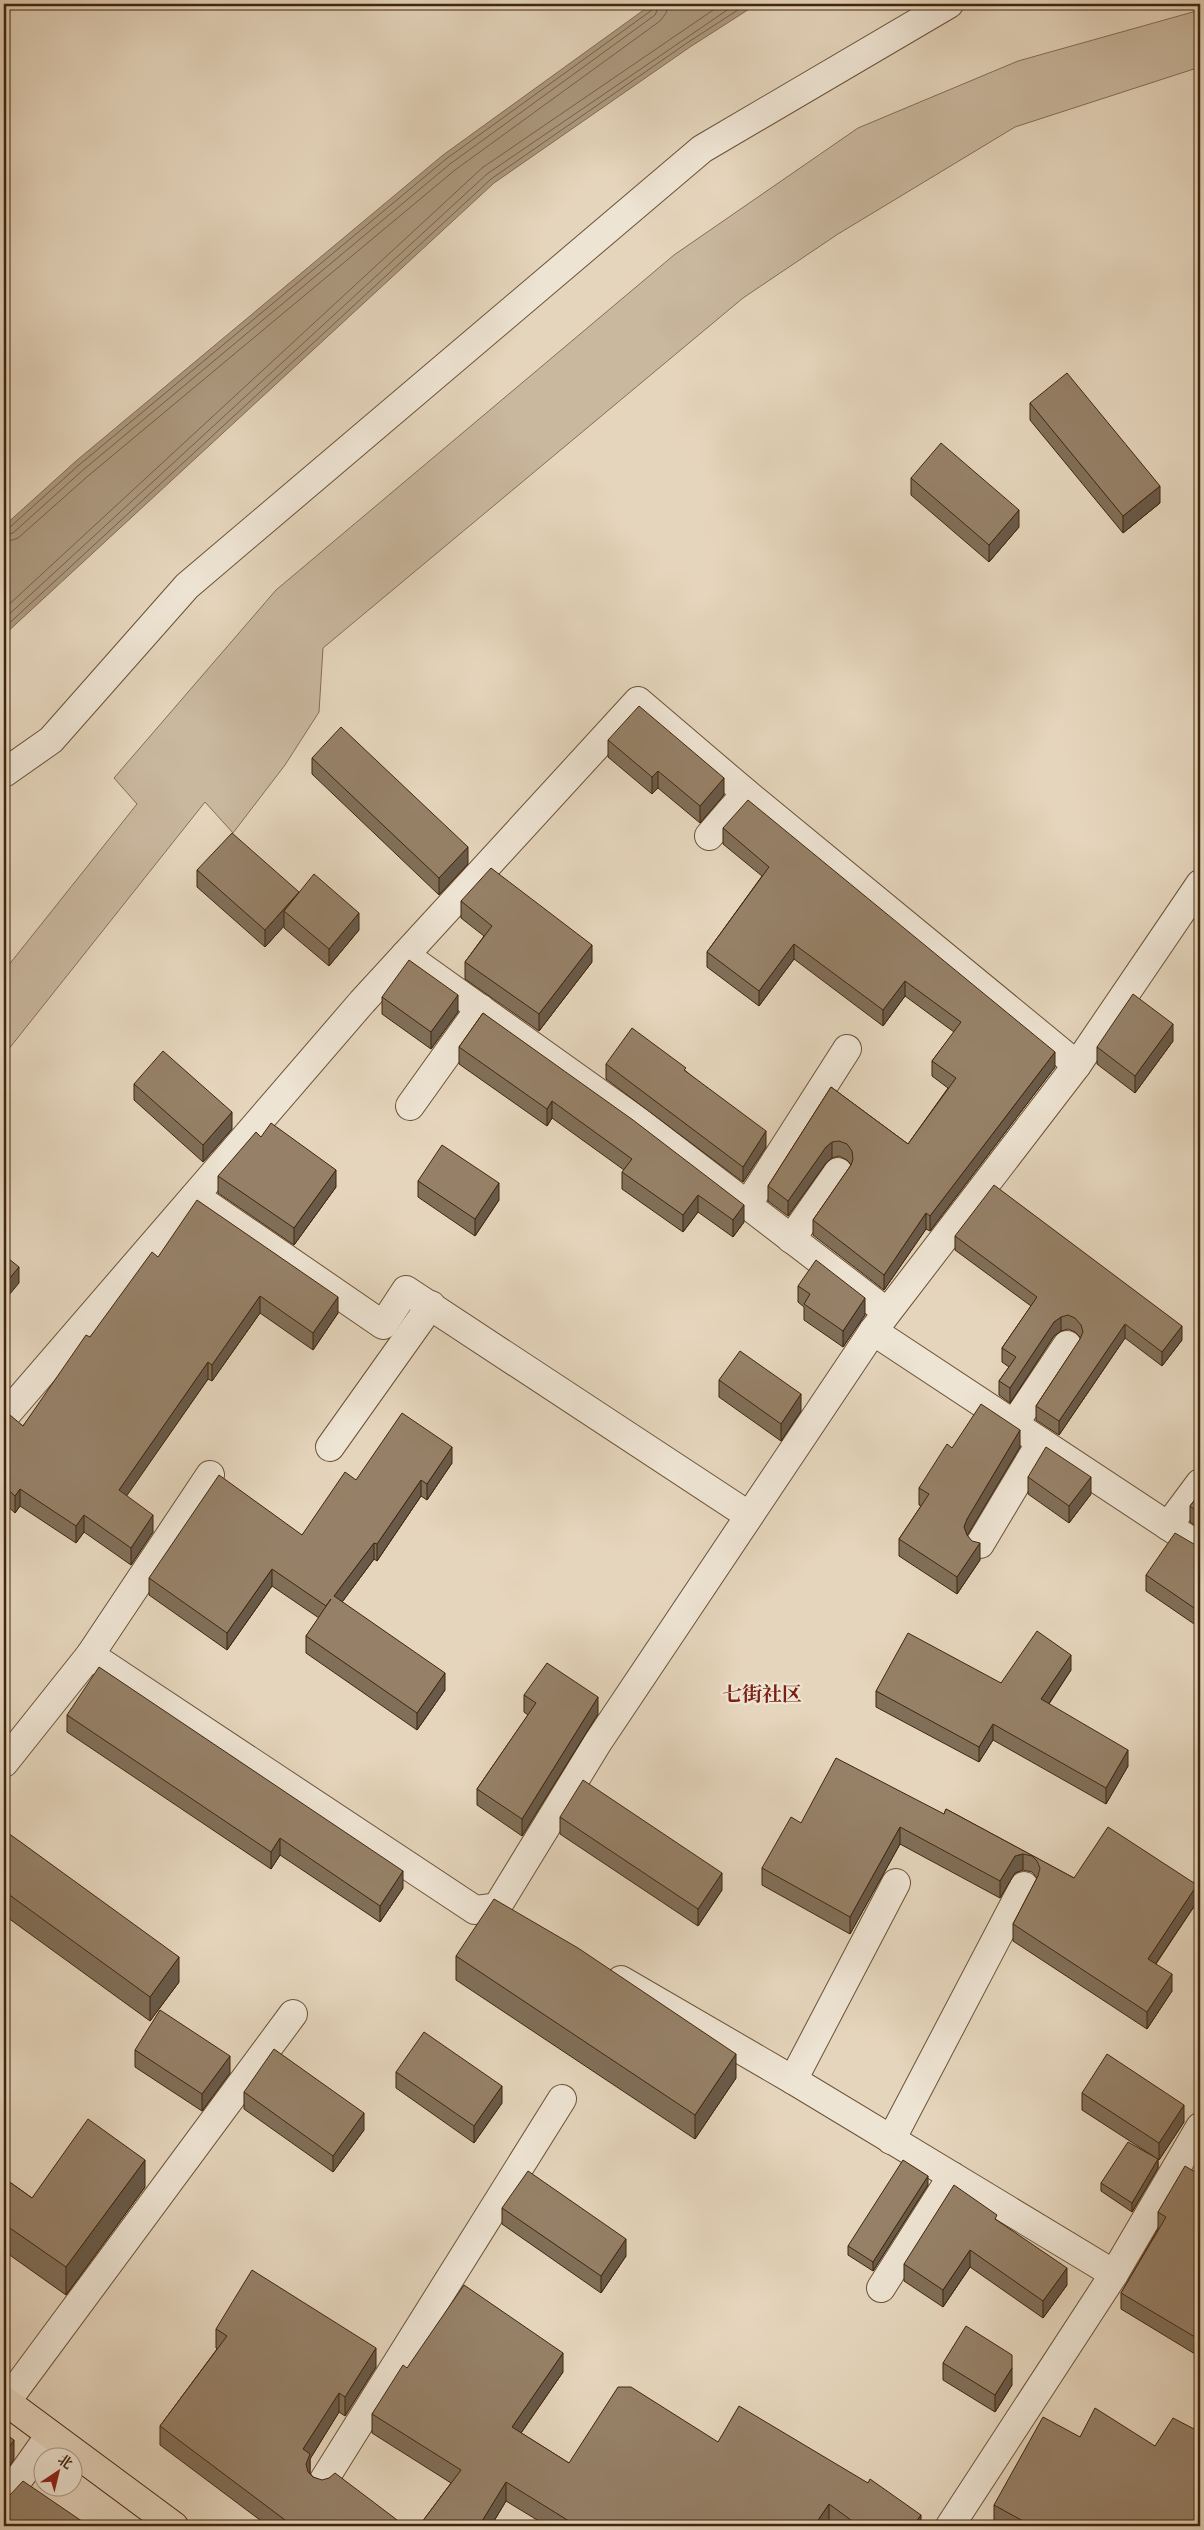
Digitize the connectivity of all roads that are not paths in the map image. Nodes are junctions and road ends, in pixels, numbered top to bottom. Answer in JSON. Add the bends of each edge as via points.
{"nodes":[{"id":1,"x":949,"y":4,"type":"edge"},
{"id":2,"x":4,"y":773,"type":"edge"},
{"id":3,"x":746,"y":793,"type":"junction"},
{"id":4,"x":709,"y":836,"type":"dead end"},
{"id":5,"x":1200,"y":884,"type":"edge"},
{"id":6,"x":405,"y":955,"type":"junction"},
{"id":7,"x":480,"y":1008,"type":"junction"},
{"id":8,"x":847,"y":1049,"type":"dead end"},
{"id":9,"x":1077,"y":1065,"type":"junction"},
{"id":10,"x":410,"y":1106,"type":"dead end"},
{"id":11,"x":838,"y":1172,"type":"dead end"},
{"id":12,"x":195,"y":1196,"type":"junction"},
{"id":13,"x":748,"y":1204,"type":"junction"},
{"id":14,"x":791,"y":1239,"type":"junction"},
{"id":15,"x":431,"y":1306,"type":"junction"},
{"id":16,"x":880,"y":1322,"type":"junction"},
{"id":17,"x":1066,"y":1345,"type":"dead end"},
{"id":18,"x":4,"y":1417,"type":"edge"},
{"id":19,"x":1014,"y":1424,"type":"junction"},
{"id":20,"x":1041,"y":1442,"type":"junction"},
{"id":21,"x":330,"y":1446,"type":"dead end"},
{"id":22,"x":210,"y":1475,"type":"dead end"},
{"id":23,"x":1200,"y":1483,"type":"edge"},
{"id":24,"x":748,"y":1516,"type":"junction"},
{"id":25,"x":1168,"y":1526,"type":"junction"},
{"id":26,"x":980,"y":1544,"type":"edge"},
{"id":27,"x":1200,"y":1547,"type":"edge"},
{"id":28,"x":90,"y":1655,"type":"junction"},
{"id":29,"x":12,"y":1734,"type":"edge"},
{"id":30,"x":4,"y":1763,"type":"edge"},
{"id":31,"x":896,"y":1883,"type":"dead end"},
{"id":32,"x":1024,"y":1886,"type":"dead end"},
{"id":33,"x":496,"y":1907,"type":"junction"},
{"id":34,"x":522,"y":1922,"type":"edge"},
{"id":35,"x":598,"y":1966,"type":"edge"},
{"id":36,"x":293,"y":2014,"type":"dead end"},
{"id":37,"x":793,"y":2080,"type":"junction"},
{"id":38,"x":562,"y":2099,"type":"dead end"},
{"id":39,"x":1200,"y":2127,"type":"edge"},
{"id":40,"x":891,"y":2140,"type":"junction"},
{"id":41,"x":952,"y":2176,"type":"junction"},
{"id":42,"x":1114,"y":2274,"type":"junction"},
{"id":43,"x":881,"y":2288,"type":"dead end"},
{"id":44,"x":5,"y":2401,"type":"edge"},
{"id":45,"x":50,"y":2435,"type":"junction"},
{"id":46,"x":322,"y":2483,"type":"edge"},
{"id":47,"x":4,"y":2500,"type":"edge"},
{"id":48,"x":174,"y":2526,"type":"edge"},
{"id":49,"x":950,"y":2526,"type":"edge"}],
"edges":[{"from":1,"to":2,"type":"street","via":[[702,149],[187,586],[51,740]]},
{"from":3,"to":4,"type":"street"},
{"from":3,"to":6,"type":"street","via":[[638,701]]},
{"from":3,"to":9,"type":"street"},
{"from":5,"to":9,"type":"street"},
{"from":6,"to":7,"type":"street"},
{"from":6,"to":12,"type":"street"},
{"from":7,"to":10,"type":"street"},
{"from":7,"to":13,"type":"street"},
{"from":8,"to":13,"type":"street"},
{"from":9,"to":16,"type":"street"},
{"from":11,"to":14,"type":"street"},
{"from":12,"to":15,"type":"street","via":[[383,1325],[406,1290]]},
{"from":12,"to":18,"type":"street"},
{"from":13,"to":14,"type":"street"},
{"from":14,"to":16,"type":"street"},
{"from":15,"to":21,"type":"street"},
{"from":15,"to":24,"type":"street"},
{"from":16,"to":19,"type":"street"},
{"from":16,"to":24,"type":"street"},
{"from":17,"to":19,"type":"street"},
{"from":19,"to":20,"type":"street"},
{"from":20,"to":25,"type":"street"},
{"from":20,"to":26,"type":"street"},
{"from":22,"to":28,"type":"street"},
{"from":23,"to":25,"type":"street"},
{"from":24,"to":33,"type":"street","via":[[598,1742]]},
{"from":25,"to":27,"type":"street"},
{"from":28,"to":29,"type":"street"},
{"from":28,"to":33,"type":"street","via":[[475,1910]]},
{"from":29,"to":30,"type":"street"},
{"from":31,"to":37,"type":"street"},
{"from":32,"to":40,"type":"street"},
{"from":33,"to":34,"type":"street"},
{"from":35,"to":37,"type":"street"},
{"from":36,"to":44,"type":"street"},
{"from":37,"to":40,"type":"street"},
{"from":38,"to":46,"type":"street"},
{"from":39,"to":42,"type":"street"},
{"from":40,"to":41,"type":"street"},
{"from":41,"to":42,"type":"street"},
{"from":41,"to":43,"type":"street"},
{"from":42,"to":49,"type":"street"},
{"from":44,"to":45,"type":"main road"},
{"from":45,"to":47,"type":"street"},
{"from":45,"to":48,"type":"main road"}]}
